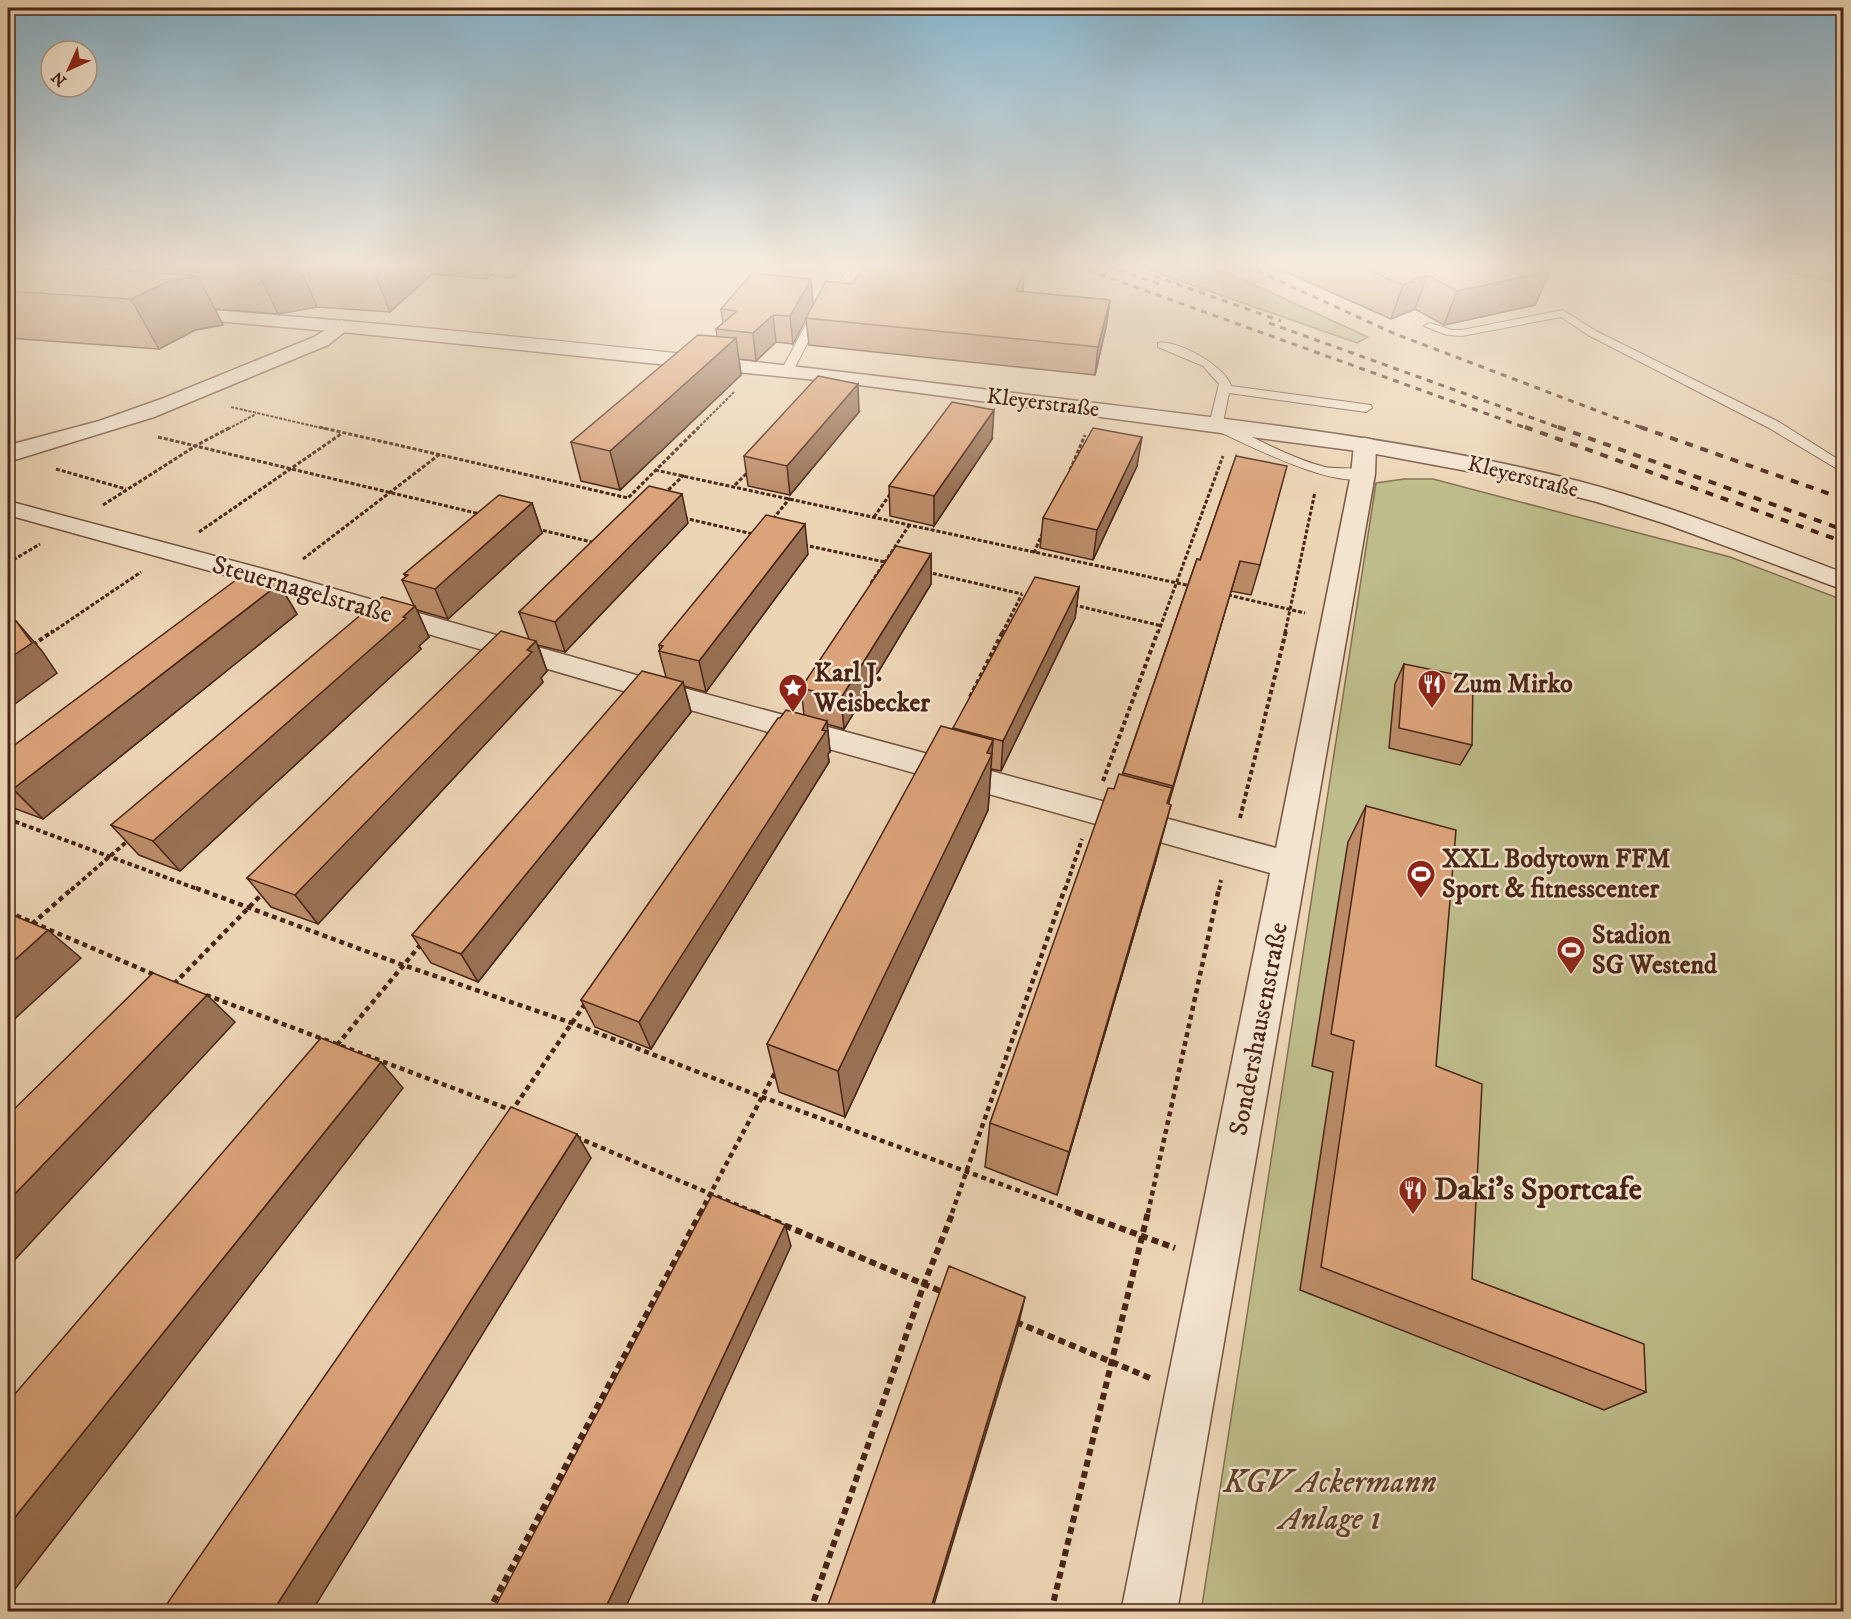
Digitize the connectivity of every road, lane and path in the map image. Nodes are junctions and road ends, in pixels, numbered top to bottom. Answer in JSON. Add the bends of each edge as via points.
{"nodes":[{"id":1,"x":320,"y":342,"type":"edge"},
{"id":2,"x":496,"y":342,"type":"edge"},
{"id":3,"x":802,"y":342,"type":"edge"},
{"id":4,"x":1609,"y":342,"type":"edge"},
{"id":5,"x":1162,"y":345,"type":"dead end"},
{"id":6,"x":757,"y":368,"type":"junction"},
{"id":7,"x":787,"y":371,"type":"junction"},
{"id":8,"x":1224,"y":389,"type":"junction"},
{"id":9,"x":222,"y":405,"type":"dead end"},
{"id":10,"x":1366,"y":408,"type":"dead end"},
{"id":11,"x":1095,"y":410,"type":"junction"},
{"id":12,"x":257,"y":414,"type":"junction"},
{"id":13,"x":1216,"y":425,"type":"junction"},
{"id":14,"x":148,"y":435,"type":"dead end"},
{"id":15,"x":197,"y":445,"type":"junction"},
{"id":16,"x":13,"y":448,"type":"edge"},
{"id":17,"x":440,"y":454,"type":"junction"},
{"id":18,"x":1224,"y":455,"type":"dead end"},
{"id":19,"x":1364,"y":459,"type":"junction"},
{"id":20,"x":53,"y":469,"type":"dead end"},
{"id":21,"x":750,"y":469,"type":"edge"},
{"id":22,"x":1844,"y":469,"type":"edge"},
{"id":23,"x":656,"y":470,"type":"junction"},
{"id":24,"x":684,"y":475,"type":"junction"},
{"id":25,"x":1066,"y":480,"type":"edge"},
{"id":26,"x":735,"y":486,"type":"junction"},
{"id":27,"x":894,"y":488,"type":"edge"},
{"id":28,"x":127,"y":489,"type":"dead end"},
{"id":29,"x":1315,"y":489,"type":"dead end"},
{"id":30,"x":392,"y":492,"type":"junction"},
{"id":31,"x":663,"y":496,"type":"edge"},
{"id":32,"x":790,"y":498,"type":"junction"},
{"id":33,"x":8,"y":508,"type":"edge"},
{"id":34,"x":488,"y":516,"type":"edge"},
{"id":35,"x":682,"y":517,"type":"dead end"},
{"id":36,"x":874,"y":517,"type":"junction"},
{"id":37,"x":772,"y":521,"type":"edge"},
{"id":38,"x":910,"y":524,"type":"junction"},
{"id":39,"x":532,"y":527,"type":"edge"},
{"id":40,"x":1043,"y":532,"type":"edge"},
{"id":41,"x":794,"y":543,"type":"edge"},
{"id":42,"x":599,"y":544,"type":"edge"},
{"id":43,"x":753,"y":545,"type":"edge"},
{"id":44,"x":1034,"y":553,"type":"junction"},
{"id":45,"x":884,"y":562,"type":"junction"},
{"id":46,"x":896,"y":565,"type":"edge"},
{"id":47,"x":919,"y":570,"type":"edge"},
{"id":48,"x":273,"y":580,"type":"junction"},
{"id":49,"x":1177,"y":582,"type":"junction"},
{"id":50,"x":1844,"y":582,"type":"edge"},
{"id":51,"x":1200,"y":588,"type":"edge"},
{"id":52,"x":866,"y":591,"type":"edge"},
{"id":53,"x":1223,"y":593,"type":"edge"},
{"id":54,"x":1069,"y":604,"type":"edge"},
{"id":55,"x":1291,"y":610,"type":"junction"},
{"id":56,"x":1335,"y":620,"type":"junction"},
{"id":57,"x":1162,"y":626,"type":"junction"},
{"id":58,"x":965,"y":706,"type":"edge"},
{"id":59,"x":1092,"y":811,"type":"junction"},
{"id":60,"x":8,"y":819,"type":"edge"},
{"id":61,"x":137,"y":833,"type":"edge"},
{"id":62,"x":1201,"y":841,"type":"junction"},
{"id":63,"x":110,"y":857,"type":"junction"},
{"id":64,"x":1289,"y":865,"type":"junction"},
{"id":65,"x":265,"y":891,"type":"edge"},
{"id":66,"x":248,"y":908,"type":"junction"},
{"id":67,"x":8,"y":912,"type":"edge"},
{"id":68,"x":34,"y":922,"type":"junction"},
{"id":69,"x":25,"y":930,"type":"edge"},
{"id":70,"x":426,"y":938,"type":"edge"},
{"id":71,"x":403,"y":965,"type":"junction"},
{"id":72,"x":174,"y":984,"type":"junction"},
{"id":73,"x":185,"y":988,"type":"edge"},
{"id":74,"x":166,"y":992,"type":"edge"},
{"id":75,"x":196,"y":992,"type":"edge"},
{"id":76,"x":592,"y":994,"type":"edge"},
{"id":77,"x":572,"y":1023,"type":"junction"},
{"id":78,"x":338,"y":1044,"type":"junction"},
{"id":79,"x":330,"y":1053,"type":"edge"},
{"id":80,"x":778,"y":1066,"type":"edge"},
{"id":81,"x":762,"y":1097,"type":"junction"},
{"id":82,"x":512,"y":1111,"type":"junction"},
{"id":83,"x":523,"y":1115,"type":"edge"},
{"id":84,"x":505,"y":1120,"type":"edge"},
{"id":85,"x":567,"y":1134,"type":"edge"},
{"id":86,"x":968,"y":1173,"type":"junction"},
{"id":87,"x":711,"y":1193,"type":"junction"},
{"id":88,"x":1143,"y":1236,"type":"junction"},
{"id":89,"x":1215,"y":1262,"type":"junction"},
{"id":90,"x":924,"y":1284,"type":"junction"},
{"id":91,"x":957,"y":1298,"type":"edge"},
{"id":92,"x":1012,"y":1320,"type":"edge"},
{"id":93,"x":1111,"y":1361,"type":"junction"},
{"id":94,"x":1190,"y":1394,"type":"junction"},
{"id":95,"x":488,"y":1611,"type":"edge"},
{"id":96,"x":810,"y":1611,"type":"edge"},
{"id":97,"x":1051,"y":1611,"type":"edge"},
{"id":98,"x":1149,"y":1611,"type":"edge"}],
"edges":[{"from":1,"to":16,"type":"street","via":[[154,410],[97,429]]},
{"from":2,"to":6,"type":"street","name":"Kleyerstraße"},
{"from":3,"to":7,"type":"lane"},
{"from":4,"to":22,"type":"lane","via":[[1781,428]]},
{"from":5,"to":8,"type":"lane","via":[[1207,363],[1225,384]]},
{"from":6,"to":7,"type":"street","name":"Kleyerstraße"},
{"from":6,"to":23,"type":"path"},
{"from":7,"to":11,"type":"street","name":"Kleyerstraße"},
{"from":8,"to":10,"type":"lane"},
{"from":8,"to":13,"type":"lane"},
{"from":9,"to":12,"type":"path"},
{"from":11,"to":13,"type":"street","name":"Kleyerstraße"},
{"from":11,"to":25,"type":"path"},
{"from":12,"to":15,"type":"path"},
{"from":12,"to":17,"type":"path"},
{"from":13,"to":19,"type":"street","name":"Kleyerstraße"},
{"from":13,"to":19,"type":"lane","via":[[1306,466],[1333,473]]},
{"from":14,"to":15,"type":"path"},
{"from":15,"to":30,"type":"path"},
{"from":17,"to":23,"type":"path","via":[[628,498]]},
{"from":17,"to":30,"type":"path"},
{"from":18,"to":49,"type":"path"},
{"from":19,"to":50,"type":"street","name":"Kleyerstraße","via":[[1450,459],[1573,488],[1685,523]]},
{"from":19,"to":56,"type":"street","name":"Sondershausenstraße"},
{"from":20,"to":28,"type":"path"},
{"from":21,"to":26,"type":"path"},
{"from":23,"to":24,"type":"path"},
{"from":24,"to":26,"type":"path"},
{"from":24,"to":31,"type":"path"},
{"from":26,"to":32,"type":"path"},
{"from":27,"to":36,"type":"path"},
{"from":29,"to":55,"type":"path"},
{"from":30,"to":34,"type":"path"},
{"from":30,"to":48,"type":"path"},
{"from":32,"to":36,"type":"path"},
{"from":32,"to":37,"type":"path"},
{"from":33,"to":48,"type":"street","name":"Steuernagelstraße"},
{"from":35,"to":43,"type":"path","via":[[760,536]]},
{"from":36,"to":38,"type":"path"},
{"from":38,"to":44,"type":"path"},
{"from":38,"to":45,"type":"path"},
{"from":39,"to":42,"type":"path"},
{"from":40,"to":44,"type":"path"},
{"from":41,"to":45,"type":"path"},
{"from":44,"to":49,"type":"path"},
{"from":45,"to":46,"type":"path"},
{"from":45,"to":52,"type":"path"},
{"from":47,"to":58,"type":"path","via":[[1022,594]]},
{"from":48,"to":59,"type":"street","name":"Steuernagelstraße"},
{"from":49,"to":51,"type":"path"},
{"from":49,"to":57,"type":"path"},
{"from":53,"to":55,"type":"path"},
{"from":54,"to":57,"type":"path"},
{"from":55,"to":56,"type":"path"},
{"from":55,"to":62,"type":"path","via":[[1240,819],[1209,829]]},
{"from":56,"to":64,"type":"street","name":"Sondershausenstraße"},
{"from":57,"to":59,"type":"path"},
{"from":59,"to":62,"type":"street","name":"Steuernagelstraße"},
{"from":59,"to":86,"type":"path"},
{"from":60,"to":63,"type":"path"},
{"from":61,"to":63,"type":"path"},
{"from":62,"to":64,"type":"street","name":"Steuernagelstraße"},
{"from":62,"to":88,"type":"path","via":[[1195,858],[1222,881]]},
{"from":63,"to":66,"type":"path"},
{"from":63,"to":68,"type":"path"},
{"from":64,"to":89,"type":"street","name":"Sondershausenstraße"},
{"from":65,"to":66,"type":"path"},
{"from":66,"to":71,"type":"path"},
{"from":66,"to":72,"type":"path"},
{"from":67,"to":68,"type":"path"},
{"from":68,"to":69,"type":"path"},
{"from":68,"to":72,"type":"path"},
{"from":70,"to":71,"type":"path"},
{"from":71,"to":77,"type":"path"},
{"from":71,"to":78,"type":"path"},
{"from":72,"to":73,"type":"path"},
{"from":72,"to":74,"type":"path"},
{"from":75,"to":78,"type":"path"},
{"from":76,"to":77,"type":"path"},
{"from":77,"to":81,"type":"path"},
{"from":77,"to":82,"type":"path"},
{"from":78,"to":79,"type":"path"},
{"from":78,"to":82,"type":"path"},
{"from":80,"to":81,"type":"path"},
{"from":81,"to":86,"type":"path"},
{"from":81,"to":87,"type":"path"},
{"from":82,"to":83,"type":"path"},
{"from":82,"to":84,"type":"path"},
{"from":85,"to":87,"type":"path"},
{"from":86,"to":88,"type":"path"},
{"from":86,"to":90,"type":"path"},
{"from":87,"to":90,"type":"path"},
{"from":87,"to":95,"type":"path"},
{"from":88,"to":89,"type":"path"},
{"from":88,"to":93,"type":"path"},
{"from":89,"to":94,"type":"street","name":"Sondershausenstraße"},
{"from":90,"to":91,"type":"path"},
{"from":90,"to":96,"type":"path"},
{"from":92,"to":93,"type":"path"},
{"from":93,"to":94,"type":"path"},
{"from":93,"to":97,"type":"path"},
{"from":94,"to":98,"type":"street","name":"Sondershausenstraße"}]}
